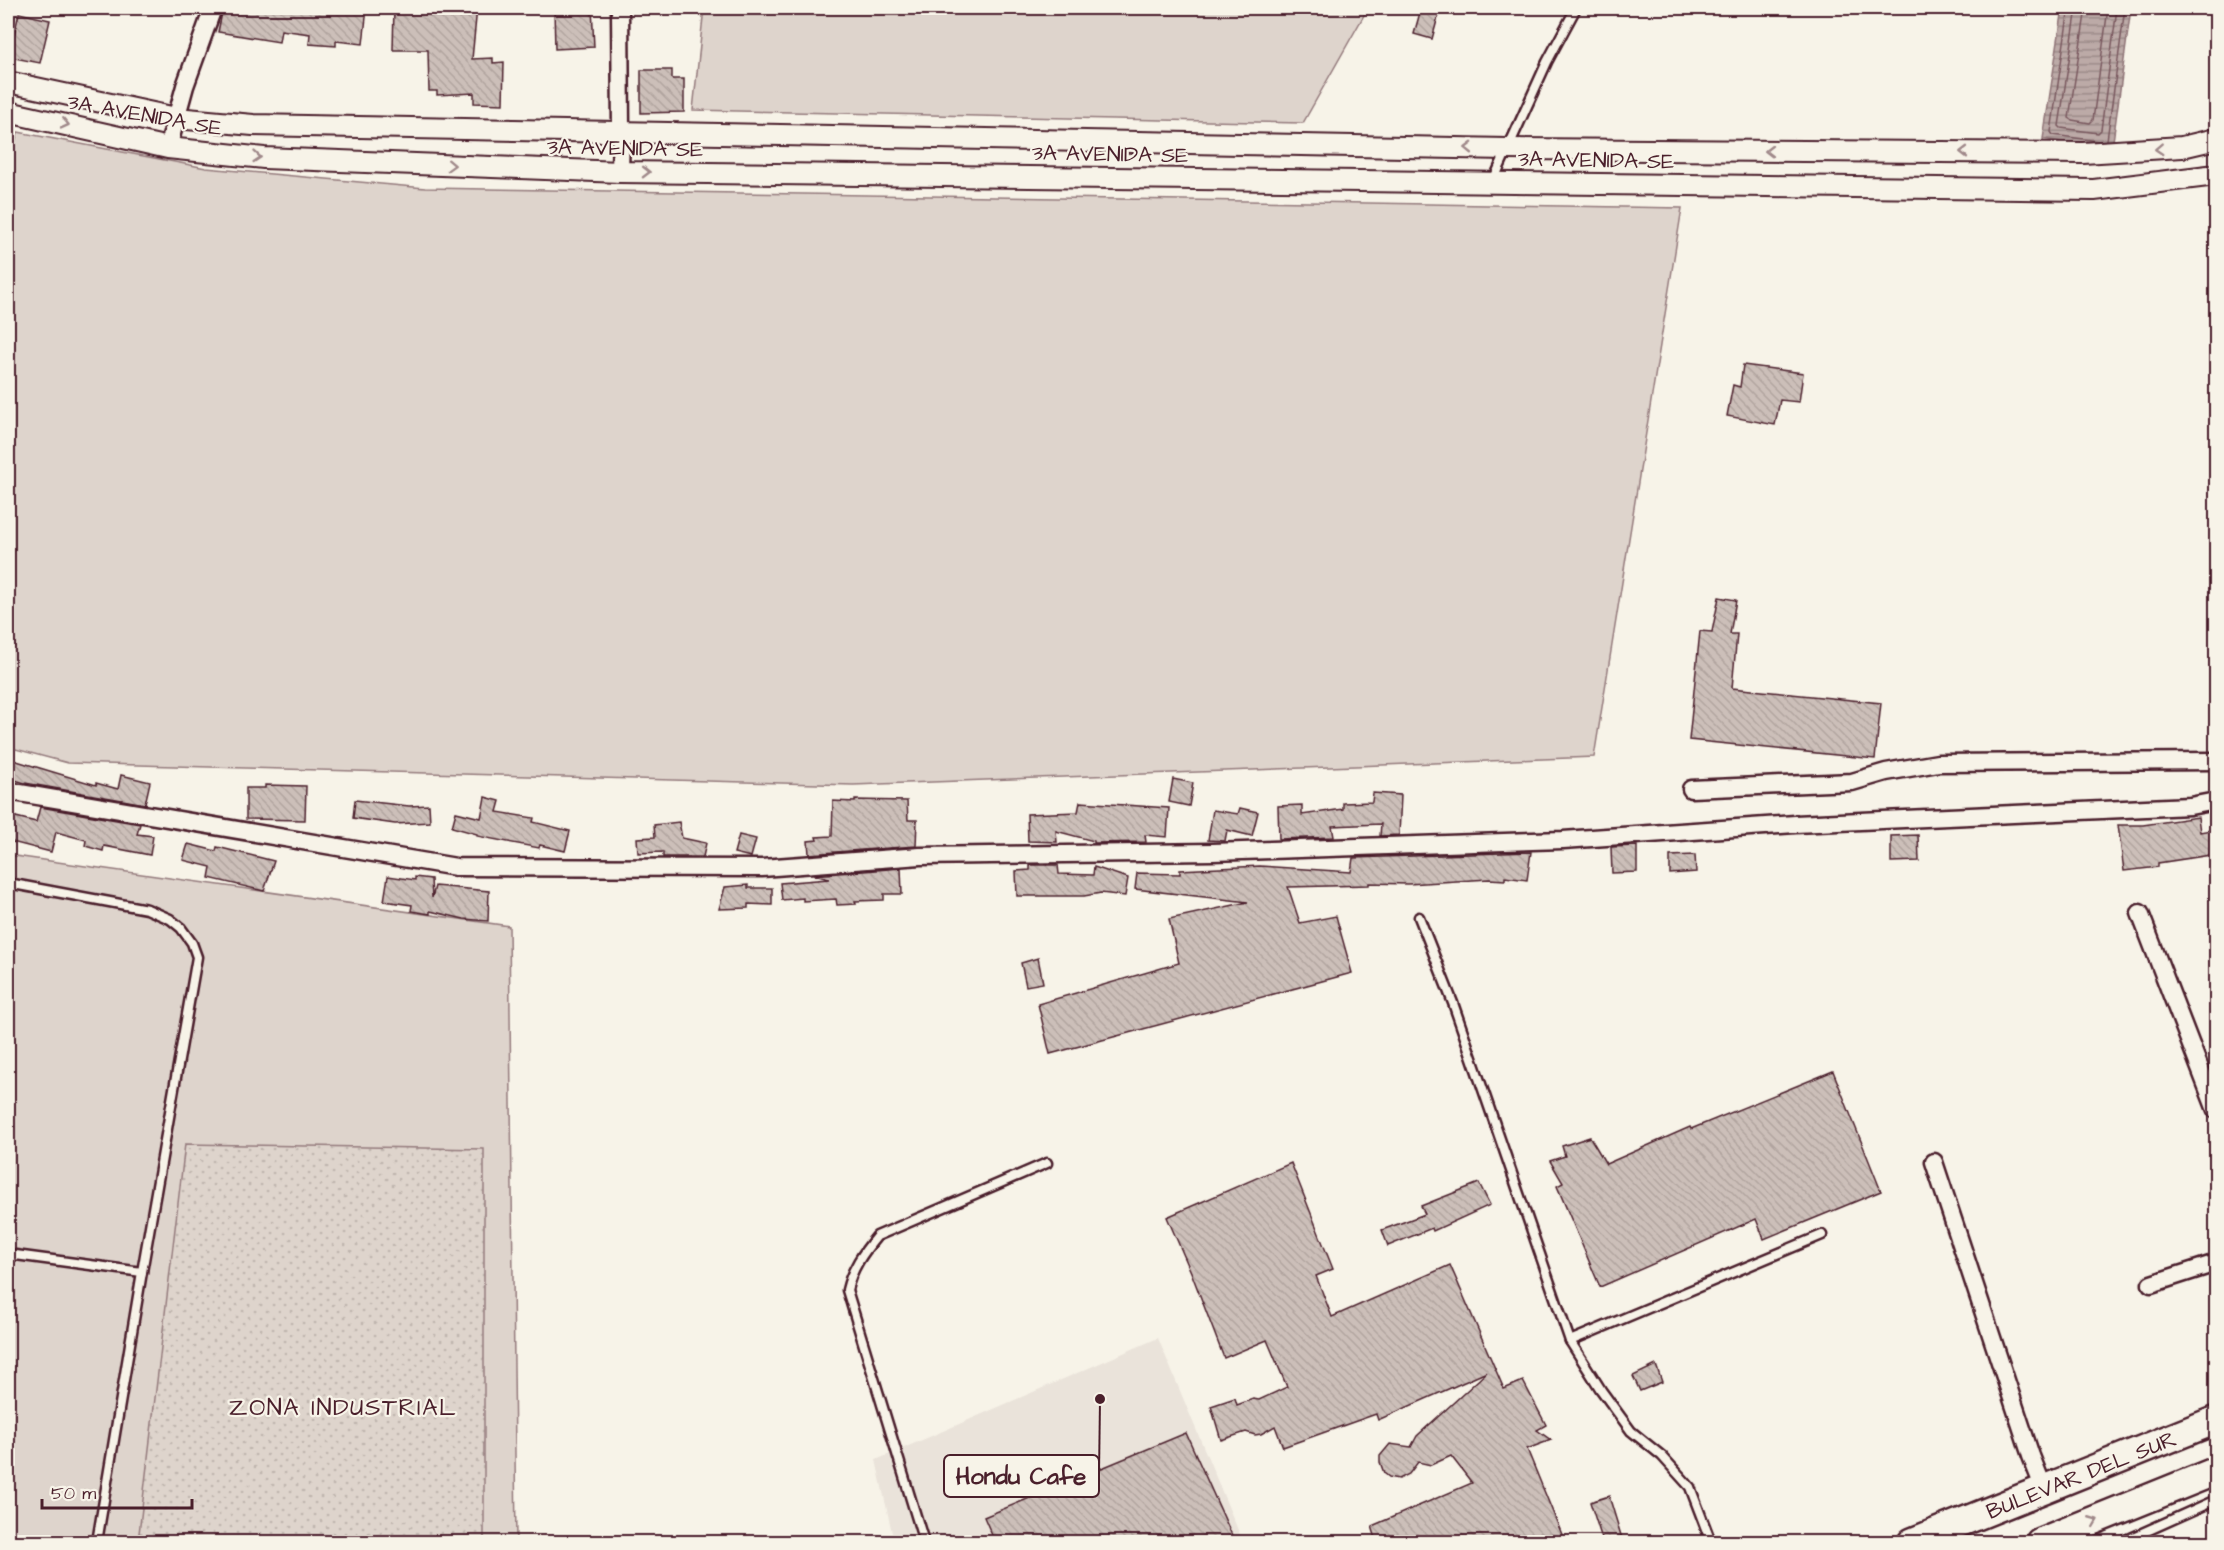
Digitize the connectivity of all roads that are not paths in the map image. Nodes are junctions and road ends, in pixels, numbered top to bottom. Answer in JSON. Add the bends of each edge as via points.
{"nodes":[{"id":1,"x":213,"y":8,"type":"edge"},
{"id":2,"x":620,"y":8,"type":"edge"},
{"id":3,"x":1576,"y":8,"type":"edge"},
{"id":4,"x":8,"y":82,"type":"edge"},
{"id":5,"x":8,"y":112,"type":"edge"},
{"id":6,"x":176,"y":118,"type":"junction"},
{"id":7,"x":621,"y":131,"type":"junction"},
{"id":8,"x":2217,"y":139,"type":"edge"},
{"id":9,"x":168,"y":147,"type":"junction"},
{"id":10,"x":1507,"y":149,"type":"junction"},
{"id":11,"x":620,"y":172,"type":"junction"},
{"id":12,"x":2217,"y":175,"type":"edge"},
{"id":13,"x":1492,"y":182,"type":"junction"},
{"id":14,"x":2217,"y":761,"type":"edge"},
{"id":15,"x":1691,"y":789,"type":"dead end"},
{"id":16,"x":8,"y":791,"type":"edge"},
{"id":17,"x":2217,"y":801,"type":"edge"},
{"id":18,"x":8,"y":883,"type":"edge"},
{"id":19,"x":2140,"y":913,"type":"dead end"},
{"id":20,"x":1419,"y":917,"type":"dead end"},
{"id":21,"x":2217,"y":1110,"type":"edge"},
{"id":22,"x":1934,"y":1162,"type":"dead end"},
{"id":23,"x":1047,"y":1163,"type":"dead end"},
{"id":24,"x":1822,"y":1235,"type":"dead end"},
{"id":25,"x":8,"y":1254,"type":"edge"},
{"id":26,"x":2217,"y":1263,"type":"edge"},
{"id":27,"x":142,"y":1272,"type":"junction"},
{"id":28,"x":2151,"y":1284,"type":"dead end"},
{"id":29,"x":1570,"y":1341,"type":"junction"},
{"id":30,"x":2217,"y":1420,"type":"edge"},
{"id":31,"x":2217,"y":1471,"type":"edge"},
{"id":32,"x":2044,"y":1489,"type":"junction"},
{"id":33,"x":2217,"y":1500,"type":"edge"},
{"id":34,"x":97,"y":1542,"type":"edge"},
{"id":35,"x":924,"y":1542,"type":"edge"},
{"id":36,"x":1711,"y":1542,"type":"edge"},
{"id":37,"x":1911,"y":1542,"type":"edge"},
{"id":38,"x":2040,"y":1542,"type":"edge"},
{"id":39,"x":2122,"y":1542,"type":"edge"}],
"edges":[{"from":1,"to":6,"type":"street"},
{"from":2,"to":7,"type":"street"},
{"from":3,"to":10,"type":"lane"},
{"from":4,"to":6,"type":"street"},
{"from":5,"to":9,"type":"street","name":"3A AVENIDA SE","one_way":true},
{"from":6,"to":7,"type":"street","via":[[253,125]]},
{"from":6,"to":9,"type":"street"},
{"from":10,"to":7,"type":"street","one_way":true},
{"from":7,"to":11,"type":"street"},
{"from":8,"to":10,"type":"street","one_way":true,"via":[[2182,147],[2083,153]]},
{"from":9,"to":11,"type":"street","name":"3A AVENIDA SE","one_way":true,"via":[[264,158]]},
{"from":10,"to":13,"type":"lane"},
{"from":11,"to":13,"type":"street","name":"3A AVENIDA SE","one_way":true},
{"from":12,"to":13,"type":"street","name":"3A AVENIDA SE","via":[[2094,190]]},
{"from":14,"to":15,"type":"street","via":[[1938,763],[1852,782]]},
{"from":16,"to":17,"type":"street","via":[[456,867],[762,868],[920,856],[1213,852],[1539,840],[2190,806]]},
{"from":18,"to":27,"type":"lane","via":[[147,909],[181,928],[197,957]]},
{"from":19,"to":21,"type":"street"},
{"from":20,"to":29,"type":"lane","via":[[1453,1003]]},
{"from":22,"to":32,"type":"street"},
{"from":23,"to":35,"type":"lane","via":[[877,1236],[851,1275],[847,1290]]},
{"from":24,"to":29,"type":"lane"},
{"from":25,"to":27,"type":"lane"},
{"from":26,"to":28,"type":"street"},
{"from":27,"to":34,"type":"lane"},
{"from":29,"to":36,"type":"lane","via":[[1631,1431],[1662,1456],[1690,1487]]},
{"from":30,"to":32,"type":"highway","name":"BULEVAR DEL SUR"},
{"from":38,"to":31,"type":"highway","one_way":true},
{"from":32,"to":37,"type":"highway","name":"BULEVAR DEL SUR"},
{"from":33,"to":39,"type":"lane"}]}
